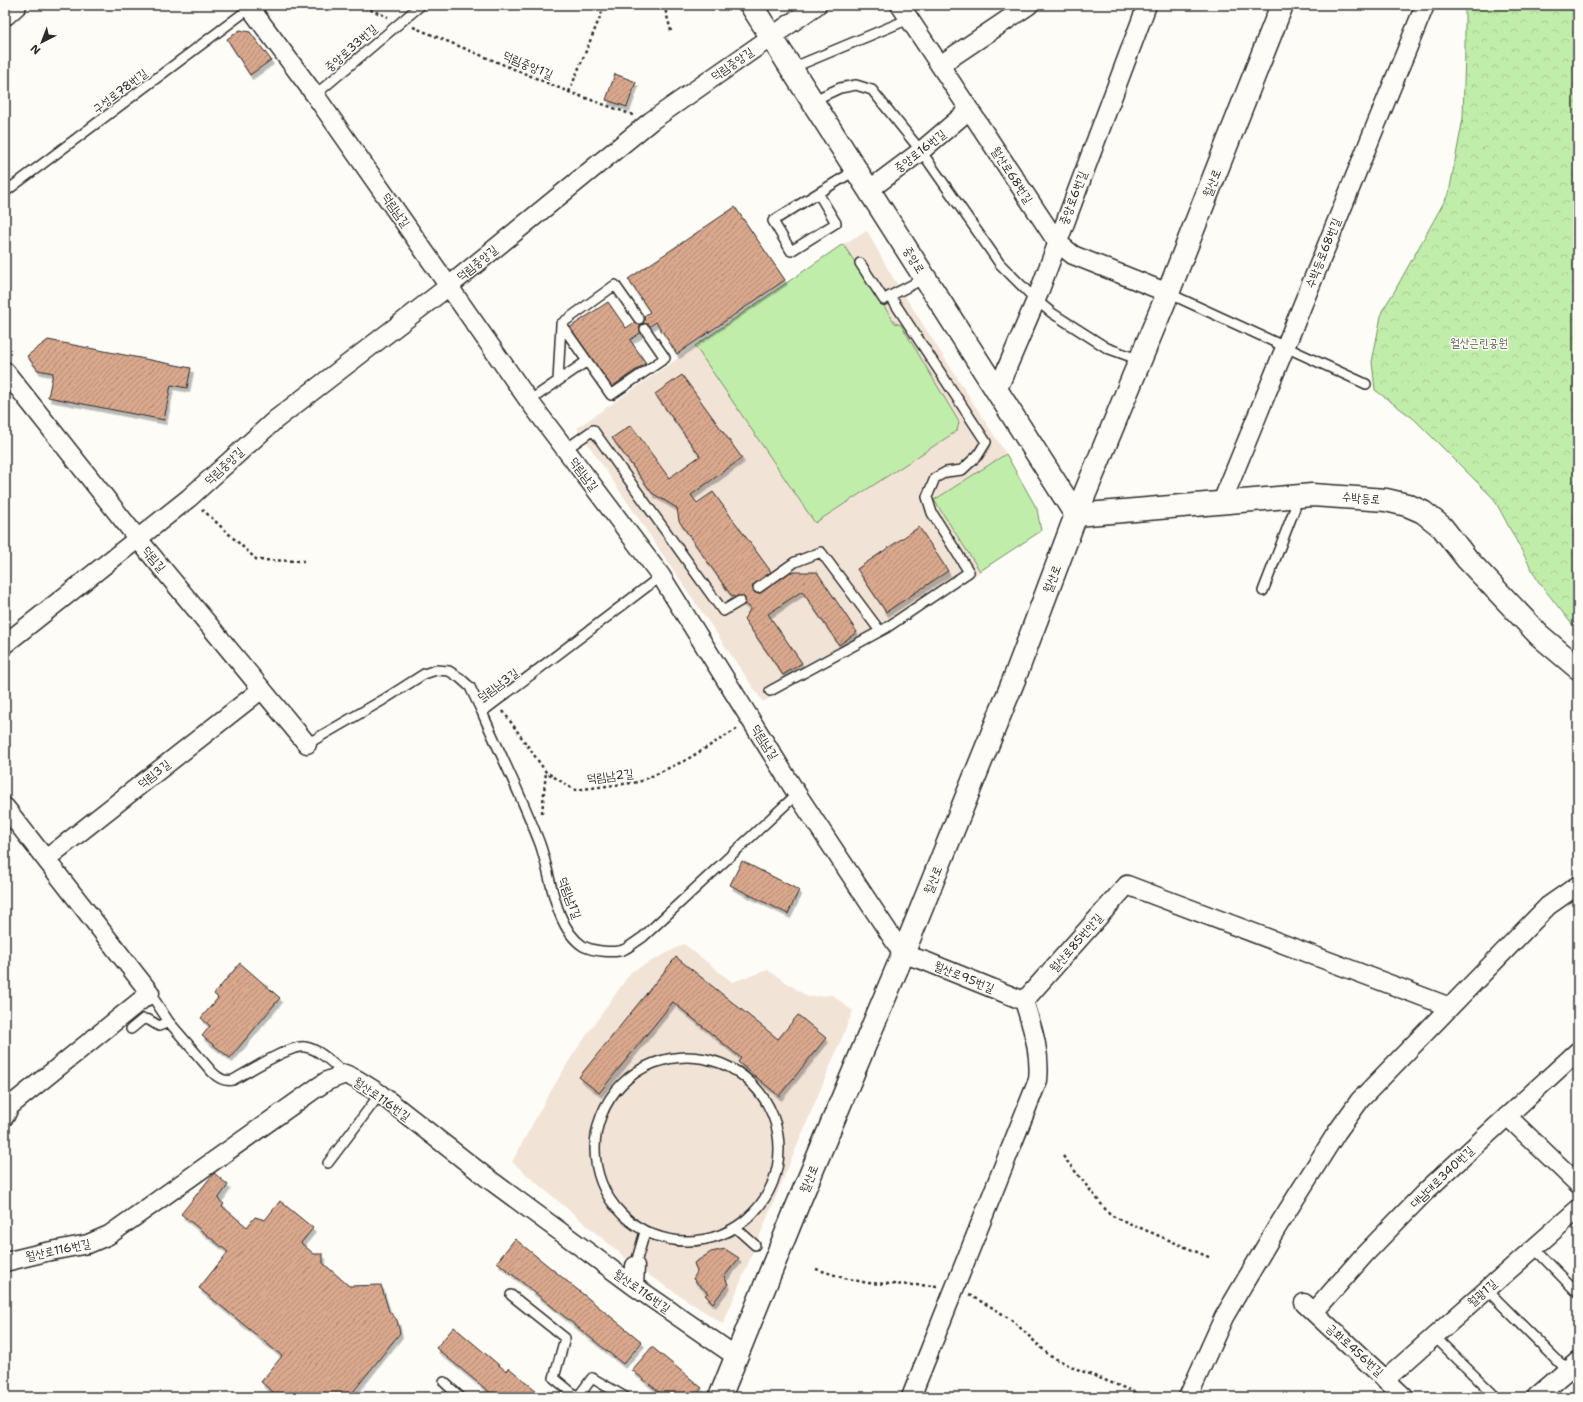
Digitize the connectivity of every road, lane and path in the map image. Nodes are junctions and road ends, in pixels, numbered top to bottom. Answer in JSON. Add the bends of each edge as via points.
{"nodes":[{"id":1,"x":15,"y":5,"type":"edge"},
{"id":2,"x":359,"y":5,"type":"edge"},
{"id":3,"x":422,"y":5,"type":"edge"},
{"id":4,"x":605,"y":5,"type":"edge"},
{"id":5,"x":664,"y":5,"type":"edge"},
{"id":6,"x":752,"y":5,"type":"edge"},
{"id":7,"x":816,"y":5,"type":"edge"},
{"id":8,"x":1029,"y":5,"type":"edge"},
{"id":9,"x":1147,"y":5,"type":"edge"},
{"id":10,"x":1282,"y":5,"type":"edge"},
{"id":11,"x":1425,"y":5,"type":"edge"},
{"id":12,"x":249,"y":7,"type":"edge"},
{"id":13,"x":904,"y":12,"type":"edge"},
{"id":14,"x":5,"y":14,"type":"edge"},
{"id":15,"x":400,"y":22,"type":"junction"},
{"id":16,"x":670,"y":32,"type":"dead end"},
{"id":17,"x":771,"y":37,"type":"junction"},
{"id":18,"x":940,"y":65,"type":"junction"},
{"id":19,"x":791,"y":68,"type":"junction"},
{"id":20,"x":569,"y":92,"type":"junction"},
{"id":21,"x":314,"y":95,"type":"junction"},
{"id":22,"x":812,"y":100,"type":"junction"},
{"id":23,"x":969,"y":110,"type":"junction"},
{"id":24,"x":651,"y":121,"type":"junction"},
{"id":25,"x":921,"y":151,"type":"junction"},
{"id":26,"x":856,"y":170,"type":"junction"},
{"id":27,"x":869,"y":190,"type":"junction"},
{"id":28,"x":5,"y":192,"type":"edge"},
{"id":29,"x":818,"y":193,"type":"junction"},
{"id":30,"x":1057,"y":242,"type":"junction"},
{"id":31,"x":860,"y":263,"type":"dead end"},
{"id":32,"x":925,"y":278,"type":"junction"},
{"id":33,"x":449,"y":286,"type":"junction"},
{"id":34,"x":1168,"y":293,"type":"junction"},
{"id":35,"x":890,"y":296,"type":"junction"},
{"id":36,"x":1036,"y":300,"type":"junction"},
{"id":37,"x":639,"y":319,"type":"dead end"},
{"id":38,"x":561,"y":324,"type":"junction"},
{"id":39,"x":645,"y":330,"type":"dead end"},
{"id":40,"x":1284,"y":346,"type":"junction"},
{"id":41,"x":1140,"y":360,"type":"junction"},
{"id":42,"x":587,"y":361,"type":"junction"},
{"id":43,"x":5,"y":371,"type":"edge"},
{"id":44,"x":558,"y":381,"type":"junction"},
{"id":45,"x":1366,"y":384,"type":"dead end"},
{"id":46,"x":997,"y":391,"type":"junction"},
{"id":47,"x":529,"y":402,"type":"junction"},
{"id":48,"x":566,"y":449,"type":"junction"},
{"id":49,"x":1291,"y":496,"type":"junction"},
{"id":50,"x":189,"y":498,"type":"junction"},
{"id":51,"x":1222,"y":502,"type":"junction"},
{"id":52,"x":1076,"y":516,"type":"junction"},
{"id":53,"x":138,"y":539,"type":"junction"},
{"id":54,"x":304,"y":561,"type":"dead end"},
{"id":55,"x":661,"y":576,"type":"junction"},
{"id":56,"x":758,"y":588,"type":"dead end"},
{"id":57,"x":1263,"y":591,"type":"dead end"},
{"id":58,"x":740,"y":601,"type":"dead end"},
{"id":59,"x":880,"y":631,"type":"junction"},
{"id":60,"x":5,"y":643,"type":"edge"},
{"id":61,"x":1578,"y":668,"type":"edge"},
{"id":62,"x":262,"y":690,"type":"junction"},
{"id":63,"x":770,"y":691,"type":"dead end"},
{"id":64,"x":497,"y":702,"type":"junction"},
{"id":65,"x":482,"y":712,"type":"junction"},
{"id":66,"x":751,"y":720,"type":"junction"},
{"id":67,"x":307,"y":744,"type":"joint"},
{"id":68,"x":546,"y":772,"type":"junction"},
{"id":69,"x":797,"y":794,"type":"junction"},
{"id":70,"x":5,"y":807,"type":"edge"},
{"id":71,"x":542,"y":814,"type":"dead end"},
{"id":72,"x":46,"y":859,"type":"junction"},
{"id":73,"x":1578,"y":886,"type":"edge"},
{"id":74,"x":903,"y":954,"type":"junction"},
{"id":75,"x":150,"y":993,"type":"junction"},
{"id":76,"x":1024,"y":1001,"type":"junction"},
{"id":77,"x":1450,"y":1007,"type":"junction"},
{"id":78,"x":169,"y":1022,"type":"junction"},
{"id":79,"x":131,"y":1029,"type":"dead end"},
{"id":80,"x":1578,"y":1051,"type":"edge"},
{"id":81,"x":345,"y":1074,"type":"junction"},
{"id":82,"x":380,"y":1094,"type":"junction"},
{"id":83,"x":5,"y":1116,"type":"edge"},
{"id":84,"x":1507,"y":1116,"type":"junction"},
{"id":85,"x":1063,"y":1156,"type":"dead end"},
{"id":86,"x":328,"y":1163,"type":"dead end"},
{"id":87,"x":1578,"y":1184,"type":"edge"},
{"id":88,"x":1578,"y":1209,"type":"edge"},
{"id":89,"x":736,"y":1228,"type":"junction"},
{"id":90,"x":645,"y":1232,"type":"junction"},
{"id":91,"x":755,"y":1245,"type":"dead end"},
{"id":92,"x":1534,"y":1247,"type":"junction"},
{"id":93,"x":1211,"y":1258,"type":"dead end"},
{"id":94,"x":5,"y":1262,"type":"edge"},
{"id":95,"x":635,"y":1266,"type":"joint"},
{"id":96,"x":816,"y":1268,"type":"dead end"},
{"id":97,"x":634,"y":1286,"type":"junction"},
{"id":98,"x":954,"y":1288,"type":"junction"},
{"id":99,"x":1486,"y":1289,"type":"junction"},
{"id":100,"x":1578,"y":1293,"type":"edge"},
{"id":101,"x":511,"y":1295,"type":"dead end"},
{"id":102,"x":1309,"y":1308,"type":"joint"},
{"id":103,"x":1434,"y":1336,"type":"junction"},
{"id":104,"x":737,"y":1357,"type":"junction"},
{"id":105,"x":1573,"y":1366,"type":"edge"},
{"id":106,"x":1386,"y":1379,"type":"junction"},
{"id":107,"x":444,"y":1382,"type":"dead end"},
{"id":108,"x":460,"y":1397,"type":"edge"},
{"id":109,"x":577,"y":1397,"type":"edge"},
{"id":110,"x":625,"y":1397,"type":"edge"},
{"id":111,"x":720,"y":1397,"type":"edge"},
{"id":112,"x":911,"y":1397,"type":"edge"},
{"id":113,"x":1147,"y":1397,"type":"edge"},
{"id":114,"x":1188,"y":1397,"type":"edge"},
{"id":115,"x":1404,"y":1397,"type":"edge"},
{"id":116,"x":1496,"y":1397,"type":"edge"},
{"id":117,"x":1536,"y":1397,"type":"edge"}],
"edges":[{"from":1,"to":14,"type":"street"},
{"from":2,"to":15,"type":"path","name":"덕림중앙1길"},
{"from":3,"to":15,"type":"lane","name":"중앙로33번길"},
{"from":4,"to":20,"type":"path"},
{"from":5,"to":16,"type":"path"},
{"from":6,"to":17,"type":"street","name":"중앙로"},
{"from":7,"to":17,"type":"street","name":"덕림중앙길"},
{"from":8,"to":18,"type":"street"},
{"from":9,"to":30,"type":"street","name":"중앙로6번길"},
{"from":10,"to":34,"type":"street","name":"월산로"},
{"from":11,"to":40,"type":"street","name":"수박등로68번길"},
{"from":12,"to":21,"type":"street","name":"덕림남길"},
{"from":12,"to":28,"type":"lane","name":"구성로78번길"},
{"from":13,"to":18,"type":"street","name":"월산로68번길"},
{"from":13,"to":19,"type":"lane"},
{"from":15,"to":20,"type":"path","name":"덕림중앙1길"},
{"from":15,"to":21,"type":"lane","name":"중앙로33번길"},
{"from":17,"to":19,"type":"street","name":"중앙로"},
{"from":17,"to":24,"type":"street","name":"덕림중앙길"},
{"from":18,"to":23,"type":"street","name":"월산로68번길"},
{"from":19,"to":22,"type":"street","name":"중앙로"},
{"from":20,"to":24,"type":"path","name":"덕림중앙1길"},
{"from":21,"to":33,"type":"street","name":"덕림남길"},
{"from":22,"to":25,"type":"lane","via":[[840,88],[856,85],[872,90]]},
{"from":22,"to":26,"type":"street","name":"중앙로"},
{"from":23,"to":25,"type":"street","name":"중앙로16번길"},
{"from":23,"to":30,"type":"street","name":"월산로68번길"},
{"from":24,"to":33,"type":"street","name":"덕림중앙길"},
{"from":25,"to":27,"type":"street","name":"중앙로16번길"},
{"from":25,"to":36,"type":"lane","via":[[1000,264]]},
{"from":26,"to":27,"type":"street","name":"중앙로"},
{"from":26,"to":29,"type":"lane"},
{"from":27,"to":32,"type":"street","name":"중앙로"},
{"from":29,"to":29,"type":"lane","via":[[772,221],[791,251],[836,223]]},
{"from":30,"to":34,"type":"street","name":"월산로68번길","via":[[1073,255]]},
{"from":30,"to":36,"type":"street","name":"중앙로6번길"},
{"from":31,"to":35,"type":"lane","via":[[884,300]]},
{"from":32,"to":35,"type":"lane"},
{"from":32,"to":46,"type":"street","name":"중앙로"},
{"from":33,"to":47,"type":"street","name":"덕림남길"},
{"from":33,"to":50,"type":"street","name":"덕림중앙길","via":[[275,420]]},
{"from":34,"to":40,"type":"lane"},
{"from":34,"to":41,"type":"street","name":"월산로"},
{"from":35,"to":59,"type":"lane","via":[[986,442],[978,456],[962,470],[946,472],[935,478],[927,496],[932,514],[969,572]]},
{"from":36,"to":41,"type":"lane","via":[[1107,348]]},
{"from":36,"to":46,"type":"street","name":"중앙로6번길"},
{"from":37,"to":38,"type":"lane","via":[[615,285]]},
{"from":38,"to":42,"type":"lane"},
{"from":38,"to":44,"type":"lane"},
{"from":39,"to":42,"type":"lane","via":[[665,358],[611,395]]},
{"from":40,"to":45,"type":"lane"},
{"from":40,"to":51,"type":"street","name":"수박등로68번길"},
{"from":41,"to":52,"type":"street","name":"월산로"},
{"from":42,"to":44,"type":"lane"},
{"from":43,"to":53,"type":"street","name":"덕림길"},
{"from":44,"to":47,"type":"lane"},
{"from":46,"to":52,"type":"street","name":"중앙로"},
{"from":47,"to":48,"type":"street","name":"덕림남길"},
{"from":48,"to":55,"type":"street","name":"덕림남길"},
{"from":48,"to":58,"type":"lane","via":[[593,430],[723,611]]},
{"from":49,"to":51,"type":"street","name":"수박등로"},
{"from":49,"to":57,"type":"lane","via":[[1295,508]]},
{"from":49,"to":61,"type":"street","name":"수박등로","via":[[1386,500],[1422,512],[1442,527],[1467,559],[1539,635]]},
{"from":50,"to":53,"type":"street","name":"덕림중앙길"},
{"from":50,"to":54,"type":"path","via":[[257,560]]},
{"from":51,"to":52,"type":"street","name":"수박등로"},
{"from":52,"to":74,"type":"street","name":"월산로","via":[[1013,682]]},
{"from":53,"to":60,"type":"street","name":"덕림중앙길"},
{"from":53,"to":62,"type":"street","name":"덕림길"},
{"from":55,"to":64,"type":"lane","name":"덕림남3길"},
{"from":55,"to":66,"type":"street","name":"덕림남길"},
{"from":56,"to":59,"type":"lane","via":[[795,562],[821,552]]},
{"from":59,"to":63,"type":"lane"},
{"from":62,"to":67,"type":"street","name":"덕림길"},
{"from":62,"to":72,"type":"street","name":"덕림3길"},
{"from":64,"to":65,"type":"lane","name":"덕림남3길"},
{"from":64,"to":68,"type":"path","name":"덕림남2길"},
{"from":65,"to":67,"type":"lane","name":"덕림남3길","via":[[465,682],[449,671],[436,670],[424,674]]},
{"from":65,"to":69,"type":"lane","name":"덕림남1길","via":[[540,845],[555,902],[564,923],[583,946],[591,950],[623,950],[643,937]]},
{"from":66,"to":68,"type":"path","name":"덕림남2길","via":[[686,760],[639,782],[575,790]]},
{"from":66,"to":69,"type":"street","name":"덕림남길"},
{"from":68,"to":71,"type":"path"},
{"from":69,"to":74,"type":"street","name":"덕림남길"},
{"from":70,"to":72,"type":"street"},
{"from":72,"to":75,"type":"street"},
{"from":73,"to":77,"type":"street","via":[[1548,906]]},
{"from":74,"to":76,"type":"street","name":"월산로95번길"},
{"from":74,"to":104,"type":"street","name":"월산로"},
{"from":75,"to":78,"type":"lane"},
{"from":75,"to":83,"type":"street","via":[[10,1106]]},
{"from":76,"to":77,"type":"street","name":"월산로85번안길","via":[[1127,885]]},
{"from":76,"to":98,"type":"street","via":[[1040,1063],[1038,1080]]},
{"from":77,"to":114,"type":"street","via":[[1360,1100],[1337,1132],[1224,1317]]},
{"from":78,"to":79,"type":"lane","via":[[159,1026],[143,1019]]},
{"from":78,"to":81,"type":"lane","via":[[212,1072],[227,1081],[293,1048],[304,1046],[314,1050]]},
{"from":80,"to":84,"type":"street","name":"대남대로340번길"},
{"from":81,"to":82,"type":"street","name":"월산로116번길"},
{"from":81,"to":94,"type":"street","name":"월산로116번길","via":[[316,1089],[103,1238],[88,1244]]},
{"from":82,"to":86,"type":"lane"},
{"from":82,"to":97,"type":"street","name":"월산로116번길","via":[[486,1177]]},
{"from":84,"to":87,"type":"street"},
{"from":84,"to":102,"type":"street","name":"대남대로340번길","via":[[1426,1191]]},
{"from":85,"to":93,"type":"path","via":[[1110,1215]]},
{"from":88,"to":92,"type":"street","name":"월광1길"},
{"from":89,"to":90,"type":"lane","via":[[703,1241],[673,1241]]},
{"from":89,"to":90,"type":"lane","via":[[754,1213],[771,1189],[779,1160],[778,1130],[767,1102],[748,1080],[721,1063],[690,1057],[659,1061],[632,1075],[610,1097],[597,1126],[595,1157],[602,1187],[620,1213]]},
{"from":89,"to":91,"type":"lane"},
{"from":90,"to":95,"type":"lane"},
{"from":92,"to":99,"type":"street","name":"월광1길"},
{"from":92,"to":100,"type":"lane"},
{"from":95,"to":97,"type":"street"},
{"from":96,"to":98,"type":"path","via":[[868,1283]]},
{"from":97,"to":104,"type":"street","name":"월산로116번길"},
{"from":98,"to":112,"type":"street"},
{"from":98,"to":113,"type":"path","via":[[1014,1322],[1050,1356]]},
{"from":99,"to":103,"type":"street","name":"월광1길"},
{"from":99,"to":105,"type":"lane"},
{"from":101,"to":109,"type":"lane","via":[[565,1338],[554,1378]]},
{"from":102,"to":106,"type":"street","name":"금화로456번길"},
{"from":103,"to":106,"type":"street","name":"월광1길"},
{"from":103,"to":116,"type":"lane"},
{"from":104,"to":111,"type":"street","name":"월산로"},
{"from":105,"to":117,"type":"street"},
{"from":106,"to":115,"type":"street","name":"금화로456번길"},
{"from":107,"to":108,"type":"lane"},
{"from":109,"to":110,"type":"lane","via":[[592,1378]]}]}
